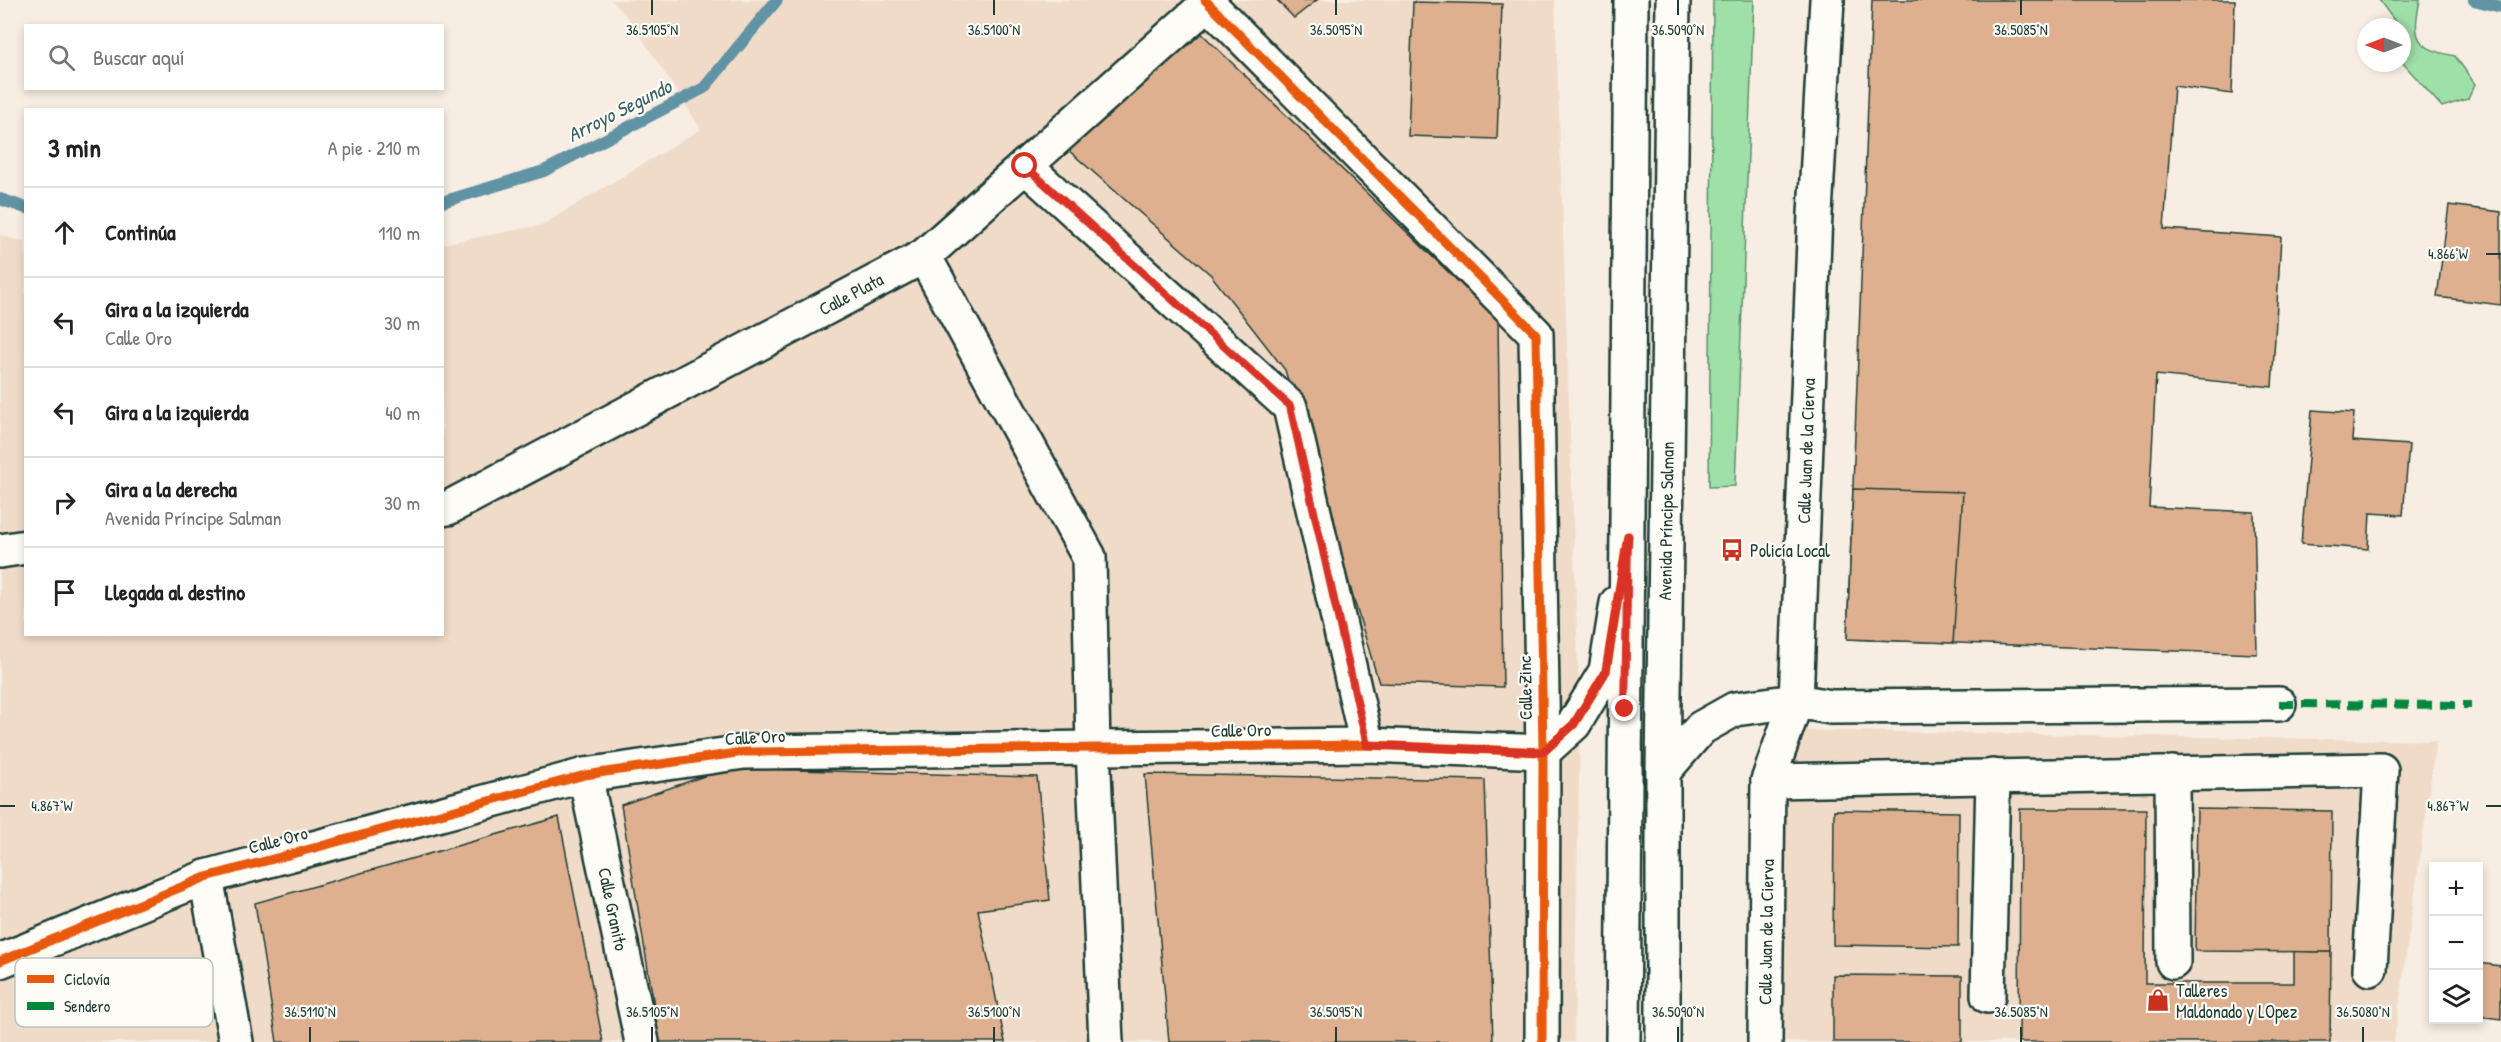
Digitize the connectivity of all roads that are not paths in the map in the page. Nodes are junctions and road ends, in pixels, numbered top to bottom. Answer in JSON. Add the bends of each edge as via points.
{"nodes":[{"id":1,"x":1631,"y":0,"type":"edge"},
{"id":2,"x":1673,"y":0,"type":"edge"},
{"id":3,"x":1827,"y":0,"type":"edge"},
{"id":4,"x":1206,"y":2,"type":"edge"},
{"id":5,"x":1025,"y":166,"type":"junction"},
{"id":6,"x":924,"y":256,"type":"junction"},
{"id":7,"x":444,"y":509,"type":"edge"},
{"id":8,"x":1628,"y":536,"type":"junction"},
{"id":9,"x":24,"y":547,"type":"edge"},
{"id":10,"x":0,"y":551,"type":"edge"},
{"id":11,"x":1796,"y":700,"type":"junction"},
{"id":12,"x":2279,"y":704,"type":"dead end"},
{"id":13,"x":1367,"y":745,"type":"junction"},
{"id":14,"x":1092,"y":749,"type":"junction"},
{"id":15,"x":1543,"y":752,"type":"junction"},
{"id":16,"x":1663,"y":772,"type":"junction"},
{"id":17,"x":2172,"y":773,"type":"junction"},
{"id":18,"x":585,"y":775,"type":"junction"},
{"id":19,"x":1993,"y":776,"type":"junction"},
{"id":20,"x":1768,"y":781,"type":"junction"},
{"id":21,"x":206,"y":877,"type":"junction"},
{"id":22,"x":0,"y":961,"type":"edge"},
{"id":23,"x":2173,"y":962,"type":"dead end"},
{"id":24,"x":2370,"y":969,"type":"dead end"},
{"id":25,"x":1988,"y":996,"type":"dead end"},
{"id":26,"x":236,"y":1042,"type":"edge"},
{"id":27,"x":642,"y":1042,"type":"edge"},
{"id":28,"x":1106,"y":1042,"type":"edge"},
{"id":29,"x":1542,"y":1042,"type":"edge"},
{"id":30,"x":1623,"y":1042,"type":"edge"},
{"id":31,"x":1663,"y":1042,"type":"edge"},
{"id":32,"x":1765,"y":1042,"type":"edge"}],
"edges":[{"from":1,"to":8,"type":"street"},
{"from":2,"to":16,"type":"street","name":"Avenida Príncipe Salman"},
{"from":3,"to":11,"type":"street","name":"Calle Juan de la Cierva"},
{"from":4,"to":5,"type":"street","name":"Calle Plata"},
{"from":4,"to":15,"type":"street","name":"Calle Zinc","via":[[1536,334]]},
{"from":5,"to":6,"type":"street","name":"Calle Plata"},
{"from":5,"to":13,"type":"street","via":[[1290,406]]},
{"from":6,"to":7,"type":"street","name":"Calle Plata"},
{"from":6,"to":14,"type":"street","via":[[1089,557]]},
{"from":8,"to":15,"type":"street","via":[[1606,671],[1574,724]]},
{"from":8,"to":30,"type":"street"},
{"from":9,"to":10,"type":"street"},
{"from":11,"to":12,"type":"street","via":[[1831,707]]},
{"from":11,"to":16,"type":"street","via":[[1735,709],[1701,728]]},
{"from":11,"to":20,"type":"street","name":"Calle Juan de la Cierva"},
{"from":13,"to":14,"type":"street","name":"Calle Oro"},
{"from":13,"to":15,"type":"street","name":"Calle Oro"},
{"from":14,"to":18,"type":"street","name":"Calle Oro","via":[[744,752]]},
{"from":14,"to":28,"type":"street"},
{"from":15,"to":29,"type":"street","name":"Calle Zinc"},
{"from":16,"to":31,"type":"street","name":"Avenida Príncipe Salman"},
{"from":17,"to":19,"type":"street"},
{"from":17,"to":23,"type":"street"},
{"from":17,"to":24,"type":"street","via":[[2381,770]]},
{"from":18,"to":21,"type":"street","name":"Calle Oro"},
{"from":18,"to":27,"type":"street","name":"Calle Granito"},
{"from":19,"to":20,"type":"street"},
{"from":19,"to":25,"type":"street"},
{"from":20,"to":32,"type":"street","name":"Calle Juan de la Cierva"},
{"from":21,"to":22,"type":"street","name":"Calle Oro"},
{"from":21,"to":26,"type":"street"}]}
